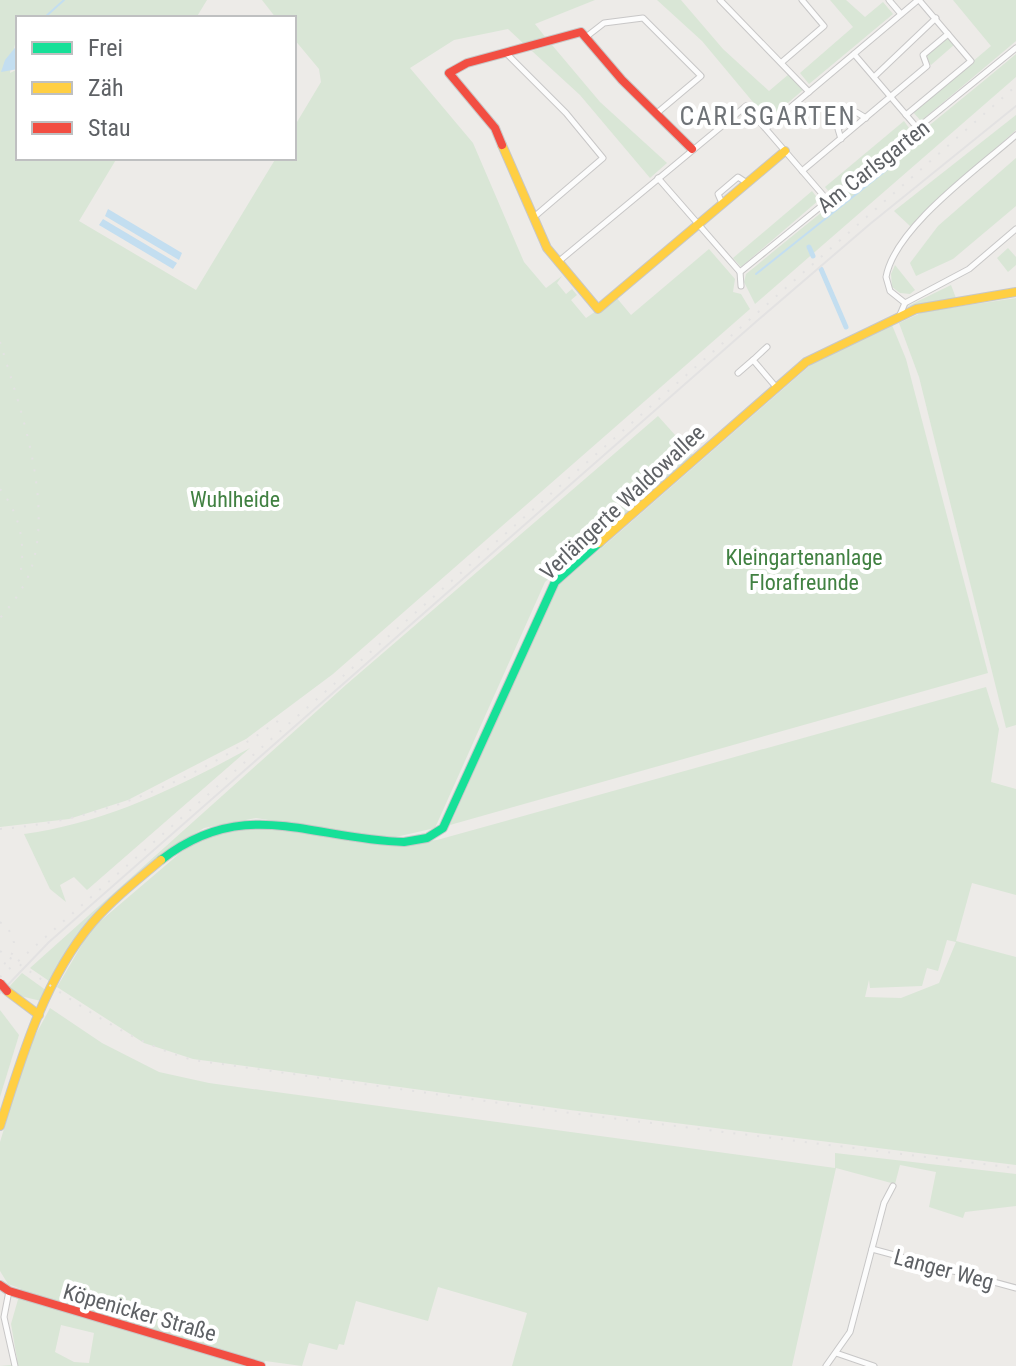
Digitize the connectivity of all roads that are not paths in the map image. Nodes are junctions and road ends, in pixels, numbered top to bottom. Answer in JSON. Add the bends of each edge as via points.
{"nodes":[{"id":1,"x":720,"y":0,"type":"edge"},
{"id":2,"x":802,"y":0,"type":"edge"},
{"id":3,"x":889,"y":0,"type":"edge"},
{"id":4,"x":919,"y":0,"type":"edge"},
{"id":5,"x":901,"y":14,"type":"junction"},
{"id":6,"x":936,"y":18,"type":"junction"},
{"id":7,"x":948,"y":34,"type":"junction"},
{"id":8,"x":586,"y":37,"type":"junction"},
{"id":9,"x":1016,"y":48,"type":"edge"},
{"id":10,"x":505,"y":52,"type":"junction"},
{"id":11,"x":854,"y":54,"type":"junction"},
{"id":12,"x":782,"y":62,"type":"junction"},
{"id":13,"x":874,"y":77,"type":"junction"},
{"id":14,"x":809,"y":92,"type":"junction"},
{"id":15,"x":890,"y":97,"type":"junction"},
{"id":16,"x":657,"y":113,"type":"junction"},
{"id":17,"x":906,"y":115,"type":"junction"},
{"id":18,"x":866,"y":118,"type":"junction"},
{"id":19,"x":766,"y":128,"type":"junction"},
{"id":20,"x":919,"y":130,"type":"junction"},
{"id":21,"x":1016,"y":135,"type":"edge"},
{"id":22,"x":841,"y":139,"type":"junction"},
{"id":23,"x":692,"y":149,"type":"junction"},
{"id":24,"x":785,"y":151,"type":"junction"},
{"id":25,"x":802,"y":171,"type":"junction"},
{"id":26,"x":658,"y":178,"type":"junction"},
{"id":27,"x":829,"y":202,"type":"junction"},
{"id":28,"x":534,"y":217,"type":"junction"},
{"id":29,"x":697,"y":225,"type":"junction"},
{"id":30,"x":1016,"y":229,"type":"edge"},
{"id":31,"x":558,"y":262,"type":"junction"},
{"id":32,"x":740,"y":272,"type":"junction"},
{"id":33,"x":741,"y":286,"type":"dead end"},
{"id":34,"x":1016,"y":292,"type":"edge"},
{"id":35,"x":905,"y":303,"type":"junction"},
{"id":36,"x":896,"y":318,"type":"junction"},
{"id":37,"x":767,"y":347,"type":"dead end"},
{"id":38,"x":753,"y":360,"type":"junction"},
{"id":39,"x":738,"y":373,"type":"dead end"},
{"id":40,"x":776,"y":387,"type":"junction"},
{"id":41,"x":0,"y":983,"type":"edge"},
{"id":42,"x":39,"y":1015,"type":"junction"},
{"id":43,"x":0,"y":1126,"type":"edge"},
{"id":44,"x":893,"y":1186,"type":"dead end"},
{"id":45,"x":872,"y":1249,"type":"junction"},
{"id":46,"x":0,"y":1285,"type":"edge"},
{"id":47,"x":1016,"y":1288,"type":"edge"},
{"id":48,"x":9,"y":1291,"type":"junction"},
{"id":49,"x":836,"y":1353,"type":"junction"},
{"id":50,"x":15,"y":1366,"type":"edge"},
{"id":51,"x":261,"y":1366,"type":"edge"},
{"id":52,"x":826,"y":1366,"type":"edge"},
{"id":53,"x":874,"y":1366,"type":"edge"}],
"edges":[{"from":1,"to":12,"type":"street"},
{"from":2,"to":12,"type":"street","via":[[824,26]]},
{"from":3,"to":5,"type":"street"},
{"from":4,"to":5,"type":"street"},
{"from":4,"to":6,"type":"street"},
{"from":5,"to":11,"type":"street"},
{"from":6,"to":7,"type":"street"},
{"from":6,"to":13,"type":"street"},
{"from":7,"to":15,"type":"street","via":[[923,55],[927,66]]},
{"from":7,"to":17,"type":"street","via":[[971,61]]},
{"from":8,"to":10,"type":"street","via":[[579,32]]},
{"from":8,"to":16,"type":"street"},
{"from":8,"to":16,"type":"street","via":[[604,23],[643,18],[687,59],[701,76]]},
{"from":9,"to":20,"type":"street","name":"Am Carlsgarten"},
{"from":10,"to":28,"type":"street","via":[[449,73],[495,128]]},
{"from":10,"to":28,"type":"street","via":[[603,158]]},
{"from":11,"to":13,"type":"street"},
{"from":11,"to":14,"type":"street"},
{"from":12,"to":14,"type":"street"},
{"from":13,"to":15,"type":"street"},
{"from":14,"to":19,"type":"street"},
{"from":15,"to":17,"type":"street"},
{"from":15,"to":18,"type":"street"},
{"from":16,"to":23,"type":"street"},
{"from":17,"to":20,"type":"street"},
{"from":18,"to":22,"type":"street"},
{"from":18,"to":22,"type":"street","via":[[856,112],[838,129]]},
{"from":19,"to":23,"type":"street","via":[[746,106]]},
{"from":19,"to":24,"type":"street"},
{"from":20,"to":27,"type":"street","name":"Am Carlsgarten"},
{"from":21,"to":35,"type":"street","via":[[923,218],[901,246],[886,277],[890,291]]},
{"from":22,"to":25,"type":"street"},
{"from":23,"to":26,"type":"street"},
{"from":24,"to":25,"type":"street"},
{"from":24,"to":29,"type":"street"},
{"from":25,"to":27,"type":"street"},
{"from":26,"to":29,"type":"street"},
{"from":26,"to":31,"type":"street"},
{"from":27,"to":32,"type":"street","name":"Am Carlsgarten"},
{"from":28,"to":31,"type":"street"},
{"from":29,"to":31,"type":"street","via":[[598,309]]},
{"from":29,"to":32,"type":"street"},
{"from":30,"to":35,"type":"street","via":[[969,269]]},
{"from":32,"to":33,"type":"street"},
{"from":34,"to":36,"type":"street","name":"Verlängerte Waldowallee","via":[[944,303]]},
{"from":35,"to":36,"type":"street"},
{"from":36,"to":40,"type":"street","name":"Verlängerte Waldowallee","via":[[817,355]]},
{"from":37,"to":38,"type":"street"},
{"from":38,"to":39,"type":"street"},
{"from":38,"to":40,"type":"street"},
{"from":40,"to":42,"type":"street","name":"Verlängerte Waldowallee","via":[[552,586],[436,835],[386,843],[254,823],[193,838],[165,856],[96,919]]},
{"from":41,"to":42,"type":"street","bridge":true},
{"from":42,"to":43,"type":"street"},
{"from":44,"to":45,"type":"street"},
{"from":45,"to":47,"type":"street","name":"Langer Weg"},
{"from":45,"to":49,"type":"street","via":[[850,1332]]},
{"from":46,"to":48,"type":"street","name":"Köpenicker Straße"},
{"from":48,"to":50,"type":"street","via":[[4,1317]]},
{"from":48,"to":51,"type":"street","name":"Köpenicker Straße"},
{"from":49,"to":52,"type":"street"},
{"from":49,"to":53,"type":"street"}]}
